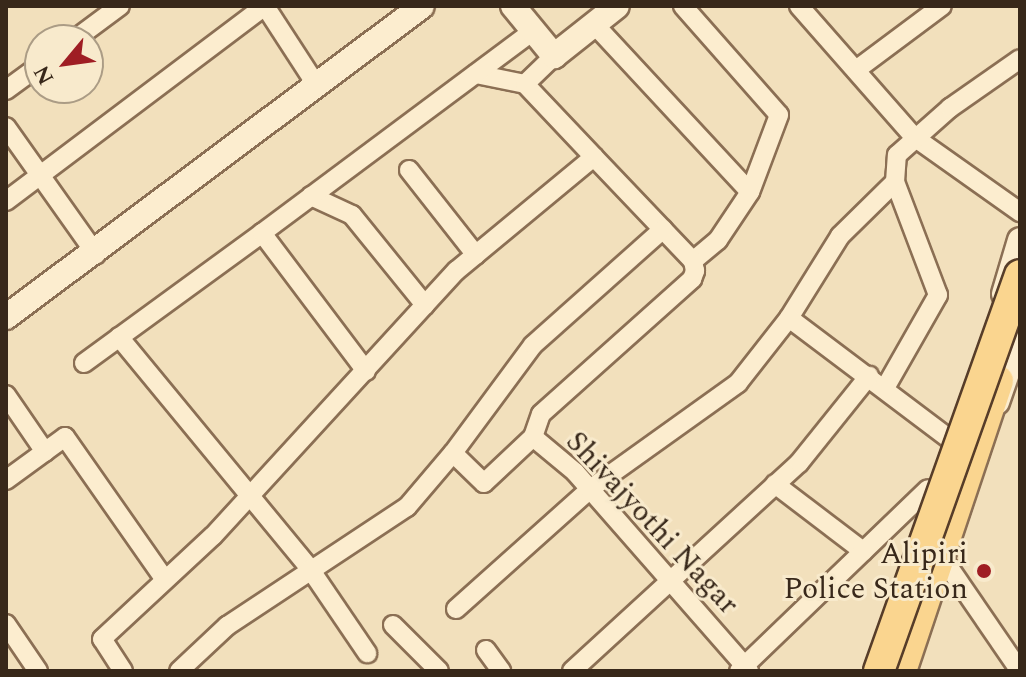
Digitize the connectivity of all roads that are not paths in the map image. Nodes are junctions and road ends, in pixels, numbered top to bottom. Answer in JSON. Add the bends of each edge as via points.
{"nodes":[{"id":1,"x":120,"y":6,"type":"edge"},
{"id":2,"x":265,"y":6,"type":"edge"},
{"id":3,"x":513,"y":6,"type":"edge"},
{"id":4,"x":617,"y":6,"type":"edge"},
{"id":5,"x":683,"y":6,"type":"edge"},
{"id":6,"x":799,"y":6,"type":"edge"},
{"id":7,"x":942,"y":6,"type":"edge"},
{"id":8,"x":409,"y":10,"type":"edge"},
{"id":9,"x":96,"y":24,"type":"edge"},
{"id":10,"x":594,"y":24,"type":"junction"},
{"id":11,"x":534,"y":30,"type":"junction"},
{"id":12,"x":554,"y":56,"type":"junction"},
{"id":13,"x":1020,"y":59,"type":"edge"},
{"id":14,"x":856,"y":70,"type":"junction"},
{"id":15,"x":476,"y":74,"type":"junction"},
{"id":16,"x":24,"y":77,"type":"edge"},
{"id":17,"x":525,"y":84,"type":"junction"},
{"id":18,"x":317,"y":86,"type":"junction"},
{"id":19,"x":6,"y":90,"type":"edge"},
{"id":20,"x":6,"y":127,"type":"edge"},
{"id":21,"x":914,"y":137,"type":"junction"},
{"id":22,"x":594,"y":157,"type":"junction"},
{"id":23,"x":409,"y":170,"type":"dead end"},
{"id":24,"x":42,"y":177,"type":"junction"},
{"id":25,"x":895,"y":182,"type":"junction"},
{"id":26,"x":750,"y":192,"type":"junction"},
{"id":27,"x":311,"y":196,"type":"junction"},
{"id":28,"x":6,"y":201,"type":"edge"},
{"id":29,"x":1020,"y":212,"type":"edge"},
{"id":30,"x":663,"y":229,"type":"junction"},
{"id":31,"x":262,"y":233,"type":"junction"},
{"id":32,"x":1020,"y":240,"type":"edge"},
{"id":33,"x":96,"y":254,"type":"junction"},
{"id":34,"x":476,"y":255,"type":"junction"},
{"id":35,"x":693,"y":261,"type":"junction"},
{"id":36,"x":1016,"y":294,"type":"edge"},
{"id":37,"x":425,"y":305,"type":"junction"},
{"id":38,"x":6,"y":317,"type":"edge"},
{"id":39,"x":789,"y":318,"type":"junction"},
{"id":40,"x":1020,"y":336,"type":"edge"},
{"id":41,"x":119,"y":337,"type":"junction"},
{"id":42,"x":84,"y":363,"type":"dead end"},
{"id":43,"x":366,"y":371,"type":"junction"},
{"id":44,"x":877,"y":382,"type":"junction"},
{"id":45,"x":6,"y":395,"type":"edge"},
{"id":46,"x":533,"y":437,"type":"junction"},
{"id":47,"x":948,"y":438,"type":"junction"},
{"id":48,"x":45,"y":452,"type":"junction"},
{"id":49,"x":453,"y":453,"type":"junction"},
{"id":50,"x":6,"y":480,"type":"edge"},
{"id":51,"x":775,"y":484,"type":"junction"},
{"id":52,"x":590,"y":489,"type":"junction"},
{"id":53,"x":928,"y":489,"type":"junction"},
{"id":54,"x":249,"y":497,"type":"junction"},
{"id":55,"x":863,"y":551,"type":"junction"},
{"id":56,"x":944,"y":560,"type":"junction"},
{"id":57,"x":310,"y":569,"type":"junction"},
{"id":58,"x":165,"y":580,"type":"junction"},
{"id":59,"x":667,"y":580,"type":"junction"},
{"id":60,"x":456,"y":609,"type":"dead end"},
{"id":61,"x":6,"y":624,"type":"edge"},
{"id":62,"x":393,"y":625,"type":"dead end"},
{"id":63,"x":486,"y":650,"type":"dead end"},
{"id":64,"x":367,"y":653,"type":"dead end"},
{"id":65,"x":744,"y":669,"type":"edge"},
{"id":66,"x":38,"y":671,"type":"edge"},
{"id":67,"x":123,"y":671,"type":"edge"},
{"id":68,"x":179,"y":671,"type":"edge"},
{"id":69,"x":439,"y":671,"type":"edge"},
{"id":70,"x":501,"y":671,"type":"edge"},
{"id":71,"x":572,"y":671,"type":"edge"},
{"id":72,"x":863,"y":671,"type":"edge"},
{"id":73,"x":879,"y":671,"type":"edge"},
{"id":74,"x":901,"y":671,"type":"edge"},
{"id":75,"x":908,"y":671,"type":"edge"},
{"id":76,"x":1020,"y":671,"type":"edge"}],
"edges":[{"from":1,"to":9,"type":"street"},
{"from":2,"to":18,"type":"street"},
{"from":2,"to":24,"type":"street"},
{"from":3,"to":11,"type":"street"},
{"from":4,"to":10,"type":"street"},
{"from":5,"to":26,"type":"street","via":[[779,115]]},
{"from":6,"to":14,"type":"street"},
{"from":7,"to":14,"type":"street"},
{"from":8,"to":18,"type":"street"},
{"from":10,"to":12,"type":"street"},
{"from":10,"to":26,"type":"street"},
{"from":11,"to":12,"type":"street"},
{"from":11,"to":15,"type":"street"},
{"from":12,"to":17,"type":"street"},
{"from":13,"to":21,"type":"street"},
{"from":14,"to":21,"type":"street"},
{"from":15,"to":17,"type":"street"},
{"from":15,"to":27,"type":"street"},
{"from":16,"to":19,"type":"street"},
{"from":17,"to":22,"type":"street"},
{"from":18,"to":33,"type":"street"},
{"from":20,"to":24,"type":"street"},
{"from":21,"to":25,"type":"street","via":[[897,155]]},
{"from":21,"to":29,"type":"street"},
{"from":22,"to":30,"type":"street"},
{"from":22,"to":34,"type":"street"},
{"from":23,"to":34,"type":"street"},
{"from":24,"to":28,"type":"street"},
{"from":24,"to":33,"type":"street"},
{"from":25,"to":39,"type":"street","via":[[840,236]]},
{"from":25,"to":44,"type":"street","via":[[938,295]]},
{"from":26,"to":35,"type":"street","via":[[718,240]]},
{"from":27,"to":31,"type":"street"},
{"from":27,"to":37,"type":"street","via":[[352,215]]},
{"from":30,"to":35,"type":"street"},
{"from":30,"to":49,"type":"street","via":[[533,345]]},
{"from":31,"to":41,"type":"street"},
{"from":31,"to":43,"type":"street"},
{"from":32,"to":36,"type":"street"},
{"from":33,"to":38,"type":"street"},
{"from":34,"to":37,"type":"street"},
{"from":35,"to":46,"type":"street","via":[[692,279],[541,414]]},
{"from":36,"to":47,"type":"street"},
{"from":36,"to":73,"type":"main road","bridge":true},
{"from":36,"to":74,"type":"main road"},
{"from":37,"to":43,"type":"street"},
{"from":39,"to":44,"type":"street"},
{"from":39,"to":52,"type":"street","via":[[738,383]]},
{"from":40,"to":56,"type":"street"},
{"from":41,"to":42,"type":"street"},
{"from":41,"to":54,"type":"street"},
{"from":43,"to":54,"type":"street"},
{"from":44,"to":47,"type":"street"},
{"from":44,"to":51,"type":"street"},
{"from":45,"to":48,"type":"street"},
{"from":46,"to":49,"type":"street","name":"Shivajyothi Nagar","via":[[484,483]]},
{"from":46,"to":52,"type":"street","name":"Shivajyothi Nagar"},
{"from":47,"to":53,"type":"street"},
{"from":48,"to":50,"type":"street"},
{"from":48,"to":58,"type":"street","via":[[65,437]]},
{"from":49,"to":57,"type":"street","via":[[407,507]]},
{"from":51,"to":55,"type":"street"},
{"from":51,"to":59,"type":"street"},
{"from":52,"to":59,"type":"street","name":"Shivajyothi Nagar"},
{"from":52,"to":60,"type":"street"},
{"from":53,"to":55,"type":"street"},
{"from":53,"to":72,"type":"street"},
{"from":54,"to":57,"type":"street"},
{"from":54,"to":58,"type":"street"},
{"from":55,"to":65,"type":"street"},
{"from":56,"to":75,"type":"street"},
{"from":56,"to":76,"type":"street"},
{"from":57,"to":64,"type":"street"},
{"from":57,"to":68,"type":"street","via":[[227,626]]},
{"from":58,"to":67,"type":"street","via":[[102,639]]},
{"from":59,"to":65,"type":"street","name":"Shivajyothi Nagar"},
{"from":59,"to":71,"type":"street"},
{"from":61,"to":66,"type":"street"},
{"from":62,"to":69,"type":"street"},
{"from":63,"to":70,"type":"street"}]}
